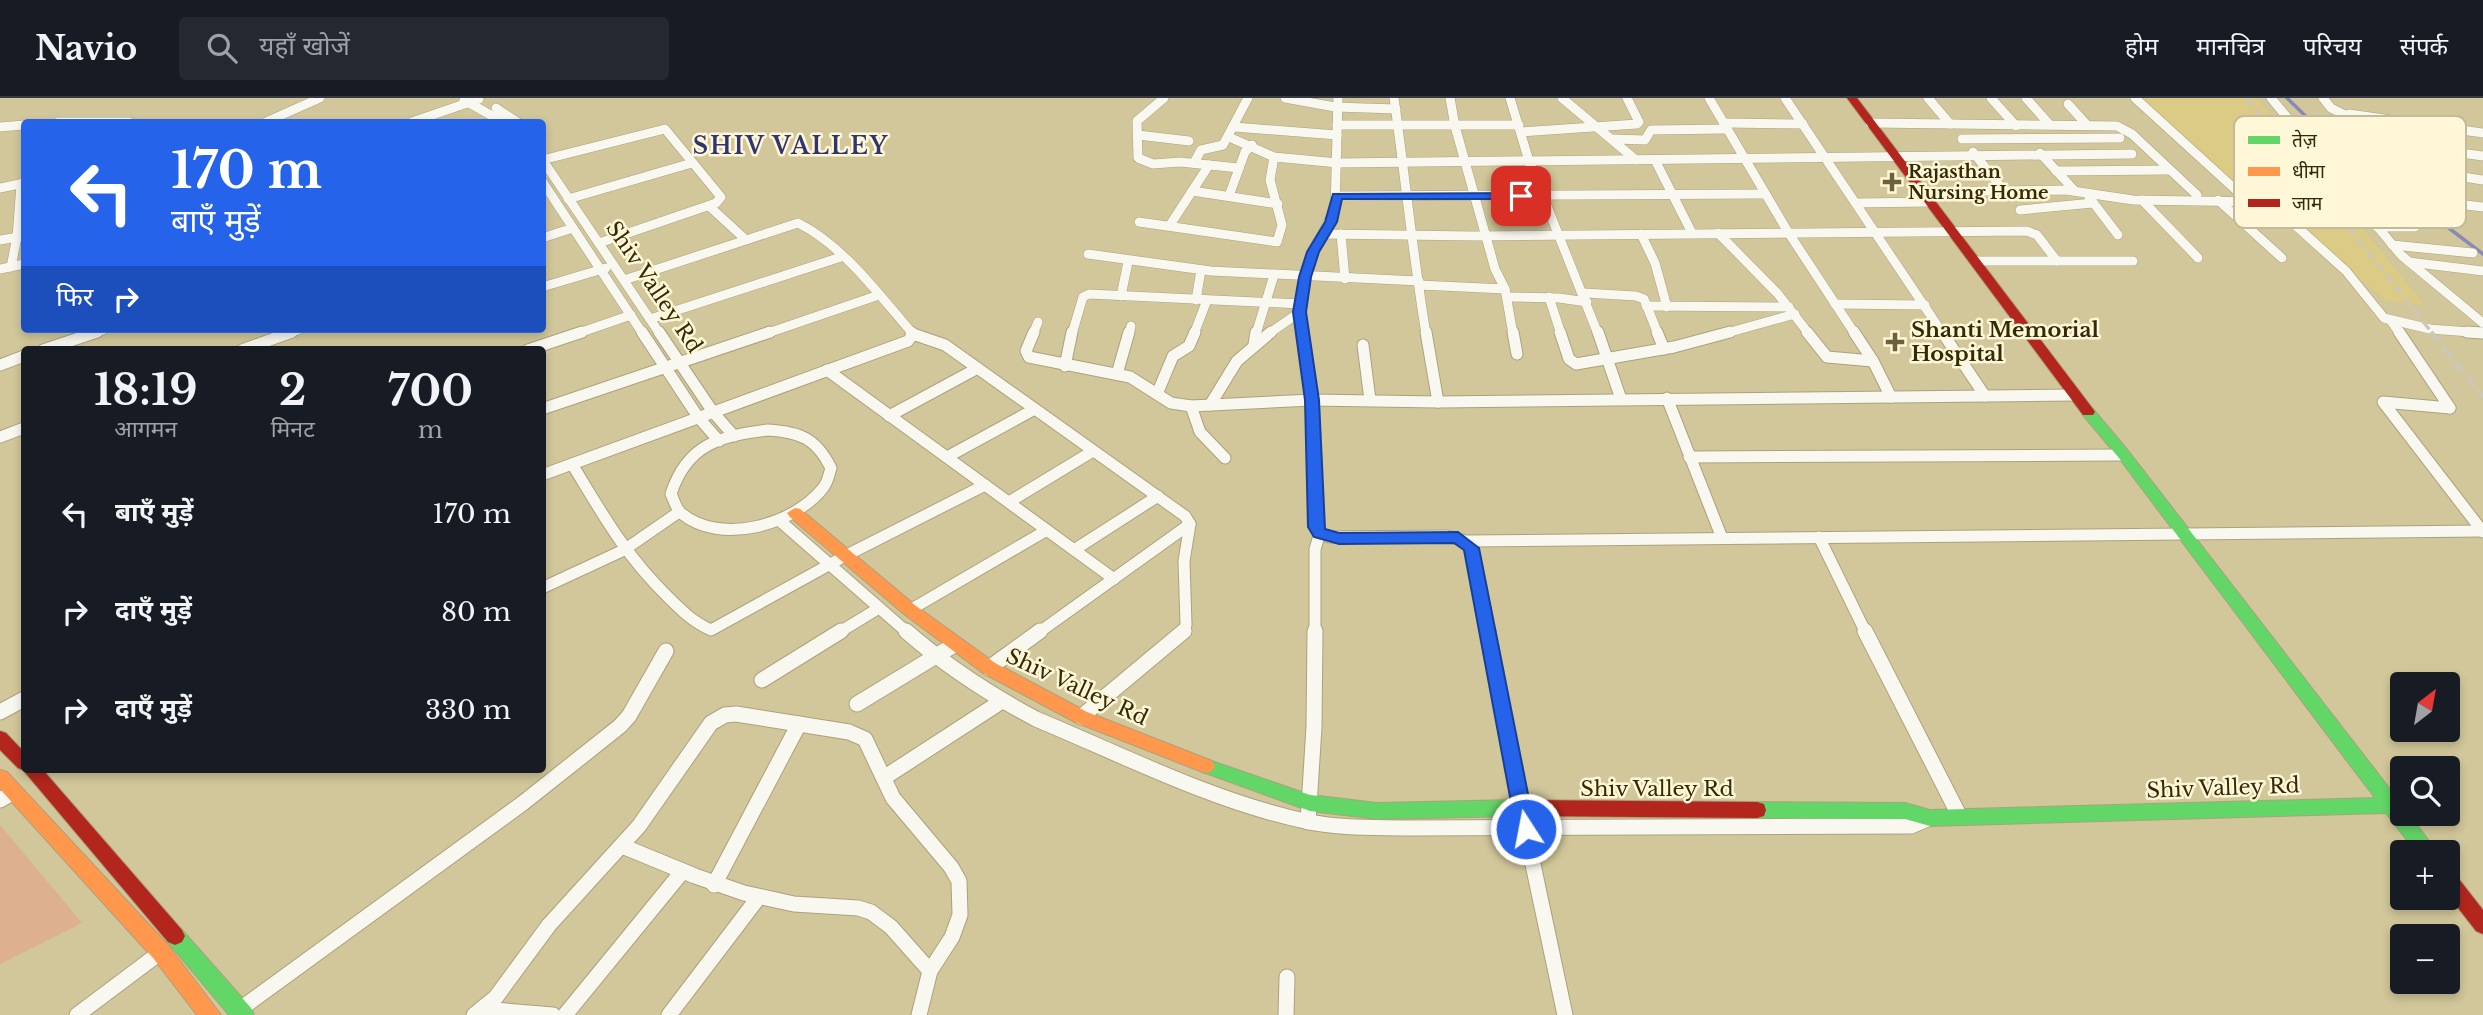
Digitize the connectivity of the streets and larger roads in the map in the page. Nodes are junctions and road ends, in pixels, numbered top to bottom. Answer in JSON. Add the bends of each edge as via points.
{"nodes":[{"id":1,"x":320,"y":98,"type":"edge"},
{"id":2,"x":458,"y":98,"type":"edge"},
{"id":3,"x":1164,"y":98,"type":"edge"},
{"id":4,"x":1248,"y":98,"type":"edge"},
{"id":5,"x":1284,"y":98,"type":"edge"},
{"id":6,"x":1394,"y":98,"type":"edge"},
{"id":7,"x":1450,"y":98,"type":"edge"},
{"id":8,"x":1510,"y":98,"type":"edge"},
{"id":9,"x":1562,"y":98,"type":"edge"},
{"id":10,"x":1627,"y":98,"type":"edge"},
{"id":11,"x":1709,"y":98,"type":"edge"},
{"id":12,"x":1785,"y":98,"type":"edge"},
{"id":13,"x":1852,"y":98,"type":"edge"},
{"id":14,"x":1928,"y":98,"type":"edge"},
{"id":15,"x":1991,"y":98,"type":"edge"},
{"id":16,"x":2026,"y":98,"type":"edge"},
{"id":17,"x":2136,"y":98,"type":"edge"},
{"id":18,"x":2271,"y":98,"type":"edge"},
{"id":19,"x":2323,"y":98,"type":"edge"},
{"id":20,"x":475,"y":100,"type":"edge"},
{"id":21,"x":1337,"y":102,"type":"edge"},
{"id":22,"x":2068,"y":104,"type":"dead end"},
{"id":23,"x":1396,"y":109,"type":"junction"},
{"id":24,"x":2345,"y":114,"type":"junction"},
{"id":25,"x":2288,"y":116,"type":"edge"},
{"id":26,"x":2348,"y":116,"type":"edge"},
{"id":27,"x":2359,"y":116,"type":"edge"},
{"id":28,"x":274,"y":119,"type":"edge"},
{"id":29,"x":421,"y":119,"type":"edge"},
{"id":30,"x":499,"y":119,"type":"edge"},
{"id":31,"x":511,"y":119,"type":"edge"},
{"id":32,"x":1948,"y":122,"type":"junction"},
{"id":33,"x":1870,"y":123,"type":"junction"},
{"id":34,"x":1803,"y":124,"type":"junction"},
{"id":35,"x":2014,"y":124,"type":"junction"},
{"id":36,"x":2049,"y":124,"type":"junction"},
{"id":37,"x":21,"y":125,"type":"edge"},
{"id":38,"x":2087,"y":125,"type":"junction"},
{"id":39,"x":1455,"y":126,"type":"junction"},
{"id":40,"x":1726,"y":126,"type":"junction"},
{"id":41,"x":0,"y":127,"type":"edge"},
{"id":42,"x":1234,"y":127,"type":"junction"},
{"id":43,"x":1397,"y":127,"type":"junction"},
{"id":44,"x":1601,"y":128,"type":"junction"},
{"id":45,"x":1520,"y":129,"type":"junction"},
{"id":46,"x":1337,"y":130,"type":"junction"},
{"id":47,"x":2468,"y":131,"type":"joint"},
{"id":48,"x":2483,"y":133,"type":"edge"},
{"id":49,"x":1138,"y":135,"type":"junction"},
{"id":50,"x":1228,"y":137,"type":"junction"},
{"id":51,"x":1962,"y":138,"type":"junction"},
{"id":52,"x":2027,"y":138,"type":"junction"},
{"id":53,"x":2084,"y":138,"type":"junction"},
{"id":54,"x":2120,"y":138,"type":"dead end"},
{"id":55,"x":1614,"y":139,"type":"junction"},
{"id":56,"x":1189,"y":141,"type":"dead end"},
{"id":57,"x":1252,"y":145,"type":"junction"},
{"id":58,"x":2099,"y":154,"type":"junction"},
{"id":59,"x":2132,"y":154,"type":"dead end"},
{"id":60,"x":2483,"y":154,"type":"edge"},
{"id":61,"x":2042,"y":155,"type":"junction"},
{"id":62,"x":1977,"y":157,"type":"junction"},
{"id":63,"x":1274,"y":158,"type":"junction"},
{"id":64,"x":1896,"y":158,"type":"junction"},
{"id":65,"x":546,"y":159,"type":"edge"},
{"id":66,"x":1745,"y":159,"type":"junction"},
{"id":67,"x":1827,"y":159,"type":"junction"},
{"id":68,"x":1529,"y":160,"type":"junction"},
{"id":69,"x":1636,"y":160,"type":"junction"},
{"id":70,"x":1655,"y":160,"type":"junction"},
{"id":71,"x":1465,"y":162,"type":"junction"},
{"id":72,"x":692,"y":163,"type":"junction"},
{"id":73,"x":1194,"y":163,"type":"junction"},
{"id":74,"x":1338,"y":163,"type":"junction"},
{"id":75,"x":1402,"y":163,"type":"junction"},
{"id":76,"x":546,"y":165,"type":"edge"},
{"id":77,"x":1209,"y":165,"type":"junction"},
{"id":78,"x":1239,"y":168,"type":"junction"},
{"id":79,"x":2170,"y":170,"type":"junction"},
{"id":80,"x":2056,"y":171,"type":"junction"},
{"id":81,"x":2115,"y":172,"type":"junction"},
{"id":82,"x":21,"y":184,"type":"edge"},
{"id":83,"x":546,"y":187,"type":"edge"},
{"id":84,"x":0,"y":188,"type":"edge"},
{"id":85,"x":2234,"y":188,"type":"edge"},
{"id":86,"x":2044,"y":190,"type":"junction"},
{"id":87,"x":1192,"y":191,"type":"junction"},
{"id":88,"x":2004,"y":191,"type":"junction"},
{"id":89,"x":2079,"y":191,"type":"junction"},
{"id":90,"x":1765,"y":194,"type":"junction"},
{"id":91,"x":1673,"y":195,"type":"junction"},
{"id":92,"x":2197,"y":195,"type":"dead end"},
{"id":93,"x":1229,"y":196,"type":"junction"},
{"id":94,"x":1338,"y":196,"type":"junction"},
{"id":95,"x":1544,"y":196,"type":"junction"},
{"id":96,"x":1408,"y":197,"type":"junction"},
{"id":97,"x":1476,"y":197,"type":"junction"},
{"id":98,"x":1926,"y":197,"type":"junction"},
{"id":99,"x":568,"y":199,"type":"junction"},
{"id":100,"x":2142,"y":200,"type":"junction"},
{"id":101,"x":2218,"y":201,"type":"junction"},
{"id":102,"x":2234,"y":201,"type":"edge"},
{"id":103,"x":1857,"y":203,"type":"junction"},
{"id":104,"x":2093,"y":203,"type":"junction"},
{"id":105,"x":1278,"y":204,"type":"junction"},
{"id":106,"x":709,"y":205,"type":"junction"},
{"id":107,"x":2059,"y":208,"type":"junction"},
{"id":108,"x":2020,"y":210,"type":"dead end"},
{"id":109,"x":2234,"y":215,"type":"edge"},
{"id":110,"x":1139,"y":222,"type":"dead end"},
{"id":111,"x":1170,"y":225,"type":"junction"},
{"id":112,"x":573,"y":228,"type":"junction"},
{"id":113,"x":2248,"y":228,"type":"edge"},
{"id":114,"x":2298,"y":228,"type":"edge"},
{"id":115,"x":2378,"y":228,"type":"edge"},
{"id":116,"x":1952,"y":231,"type":"junction"},
{"id":117,"x":1788,"y":232,"type":"junction"},
{"id":118,"x":1877,"y":232,"type":"junction"},
{"id":119,"x":1692,"y":233,"type":"junction"},
{"id":120,"x":1718,"y":233,"type":"junction"},
{"id":121,"x":1324,"y":234,"type":"junction"},
{"id":122,"x":1341,"y":234,"type":"junction"},
{"id":123,"x":1559,"y":234,"type":"junction"},
{"id":124,"x":1641,"y":234,"type":"junction"},
{"id":125,"x":2118,"y":235,"type":"dead end"},
{"id":126,"x":21,"y":236,"type":"edge"},
{"id":127,"x":546,"y":236,"type":"edge"},
{"id":128,"x":1409,"y":236,"type":"junction"},
{"id":129,"x":1487,"y":236,"type":"junction"},
{"id":130,"x":745,"y":239,"type":"junction"},
{"id":131,"x":0,"y":240,"type":"edge"},
{"id":132,"x":599,"y":243,"type":"junction"},
{"id":133,"x":2392,"y":245,"type":"junction"},
{"id":134,"x":2473,"y":253,"type":"dead end"},
{"id":135,"x":1088,"y":254,"type":"dead end"},
{"id":136,"x":841,"y":257,"type":"junction"},
{"id":137,"x":2198,"y":258,"type":"dead end"},
{"id":138,"x":2282,"y":258,"type":"dead end"},
{"id":139,"x":1975,"y":261,"type":"junction"},
{"id":140,"x":2057,"y":261,"type":"junction"},
{"id":141,"x":2133,"y":261,"type":"dead end"},
{"id":142,"x":1128,"y":262,"type":"junction"},
{"id":143,"x":2408,"y":262,"type":"junction"},
{"id":144,"x":614,"y":265,"type":"junction"},
{"id":145,"x":5,"y":268,"type":"edge"},
{"id":146,"x":600,"y":269,"type":"junction"},
{"id":147,"x":1201,"y":270,"type":"junction"},
{"id":148,"x":2483,"y":271,"type":"edge"},
{"id":149,"x":1274,"y":275,"type":"junction"},
{"id":150,"x":1305,"y":277,"type":"junction"},
{"id":151,"x":1345,"y":279,"type":"junction"},
{"id":152,"x":624,"y":280,"type":"junction"},
{"id":153,"x":1419,"y":283,"type":"junction"},
{"id":154,"x":546,"y":286,"type":"edge"},
{"id":155,"x":1506,"y":293,"type":"junction"},
{"id":156,"x":879,"y":295,"type":"junction"},
{"id":157,"x":1121,"y":296,"type":"junction"},
{"id":158,"x":1549,"y":297,"type":"junction"},
{"id":159,"x":1586,"y":297,"type":"junction"},
{"id":160,"x":1201,"y":300,"type":"junction"},
{"id":161,"x":1263,"y":303,"type":"junction"},
{"id":162,"x":1835,"y":304,"type":"junction"},
{"id":163,"x":1925,"y":304,"type":"junction"},
{"id":164,"x":1646,"y":306,"type":"junction"},
{"id":165,"x":1667,"y":307,"type":"junction"},
{"id":166,"x":1300,"y":308,"type":"junction"},
{"id":167,"x":1792,"y":310,"type":"junction"},
{"id":168,"x":631,"y":315,"type":"junction"},
{"id":169,"x":650,"y":319,"type":"junction"},
{"id":170,"x":2391,"y":321,"type":"junction"},
{"id":171,"x":1038,"y":323,"type":"dead end"},
{"id":172,"x":2483,"y":323,"type":"edge"},
{"id":173,"x":1131,"y":326,"type":"dead end"},
{"id":174,"x":2483,"y":332,"type":"edge"},
{"id":175,"x":93,"y":333,"type":"edge"},
{"id":176,"x":289,"y":333,"type":"edge"},
{"id":177,"x":913,"y":334,"type":"junction"},
{"id":178,"x":1254,"y":344,"type":"junction"},
{"id":179,"x":1363,"y":345,"type":"dead end"},
{"id":180,"x":55,"y":346,"type":"edge"},
{"id":181,"x":253,"y":346,"type":"edge"},
{"id":182,"x":540,"y":346,"type":"edge"},
{"id":183,"x":1664,"y":349,"type":"junction"},
{"id":184,"x":0,"y":353,"type":"edge"},
{"id":185,"x":1517,"y":354,"type":"dead end"},
{"id":186,"x":1607,"y":359,"type":"junction"},
{"id":187,"x":1873,"y":361,"type":"junction"},
{"id":188,"x":680,"y":362,"type":"junction"},
{"id":189,"x":5,"y":363,"type":"edge"},
{"id":190,"x":1065,"y":366,"type":"junction"},
{"id":191,"x":665,"y":367,"type":"junction"},
{"id":192,"x":976,"y":369,"type":"junction"},
{"id":193,"x":827,"y":370,"type":"junction"},
{"id":194,"x":1117,"y":374,"type":"junction"},
{"id":195,"x":1157,"y":394,"type":"junction"},
{"id":196,"x":2074,"y":395,"type":"junction"},
{"id":197,"x":1985,"y":396,"type":"junction"},
{"id":198,"x":1891,"y":397,"type":"junction"},
{"id":199,"x":1667,"y":398,"type":"junction"},
{"id":200,"x":1622,"y":399,"type":"junction"},
{"id":201,"x":1312,"y":400,"type":"junction"},
{"id":202,"x":1370,"y":400,"type":"junction"},
{"id":203,"x":1438,"y":402,"type":"junction"},
{"id":204,"x":1210,"y":405,"type":"junction"},
{"id":205,"x":1191,"y":406,"type":"junction"},
{"id":206,"x":546,"y":408,"type":"edge"},
{"id":207,"x":1033,"y":410,"type":"junction"},
{"id":208,"x":713,"y":412,"type":"junction"},
{"id":209,"x":889,"y":415,"type":"junction"},
{"id":210,"x":698,"y":417,"type":"junction"},
{"id":211,"x":21,"y":429,"type":"edge"},
{"id":212,"x":734,"y":436,"type":"junction"},
{"id":213,"x":0,"y":437,"type":"edge"},
{"id":214,"x":719,"y":441,"type":"junction"},
{"id":215,"x":1093,"y":451,"type":"junction"},
{"id":216,"x":2124,"y":455,"type":"junction"},
{"id":217,"x":947,"y":457,"type":"junction"},
{"id":218,"x":1689,"y":457,"type":"junction"},
{"id":219,"x":1225,"y":458,"type":"dead end"},
{"id":220,"x":572,"y":464,"type":"junction"},
{"id":221,"x":546,"y":474,"type":"edge"},
{"id":222,"x":985,"y":485,"type":"junction"},
{"id":223,"x":1158,"y":496,"type":"junction"},
{"id":224,"x":1009,"y":502,"type":"junction"},
{"id":225,"x":679,"y":512,"type":"junction"},
{"id":226,"x":795,"y":513,"type":"junction"},
{"id":227,"x":780,"y":520,"type":"junction"},
{"id":228,"x":1190,"y":524,"type":"junction"},
{"id":229,"x":1047,"y":530,"type":"junction"},
{"id":230,"x":2482,"y":532,"type":"edge"},
{"id":231,"x":1320,"y":533,"type":"junction"},
{"id":232,"x":2187,"y":536,"type":"junction"},
{"id":233,"x":1819,"y":537,"type":"junction"},
{"id":234,"x":1722,"y":538,"type":"junction"},
{"id":235,"x":1465,"y":541,"type":"junction"},
{"id":236,"x":624,"y":550,"type":"junction"},
{"id":237,"x":1074,"y":550,"type":"junction"},
{"id":238,"x":845,"y":556,"type":"junction"},
{"id":239,"x":829,"y":565,"type":"junction"},
{"id":240,"x":1114,"y":579,"type":"junction"},
{"id":241,"x":546,"y":586,"type":"edge"},
{"id":242,"x":879,"y":608,"type":"junction"},
{"id":243,"x":911,"y":610,"type":"junction"},
{"id":244,"x":954,"y":645,"type":"junction"},
{"id":245,"x":666,"y":651,"type":"dead end"},
{"id":246,"x":935,"y":657,"type":"junction"},
{"id":247,"x":989,"y":668,"type":"junction"},
{"id":248,"x":762,"y":680,"type":"dead end"},
{"id":249,"x":21,"y":701,"type":"edge"},
{"id":250,"x":1002,"y":701,"type":"junction"},
{"id":251,"x":857,"y":704,"type":"dead end"},
{"id":252,"x":0,"y":712,"type":"edge"},
{"id":253,"x":1081,"y":717,"type":"junction"},
{"id":254,"x":799,"y":724,"type":"junction"},
{"id":255,"x":0,"y":738,"type":"edge"},
{"id":256,"x":21,"y":759,"type":"edge"},
{"id":257,"x":35,"y":773,"type":"edge"},
{"id":258,"x":0,"y":777,"type":"edge"},
{"id":259,"x":885,"y":777,"type":"junction"},
{"id":260,"x":7,"y":796,"type":"edge"},
{"id":261,"x":1310,"y":803,"type":"junction"},
{"id":262,"x":2390,"y":804,"type":"edge"},
{"id":263,"x":2390,"y":805,"type":"edge"},
{"id":264,"x":1521,"y":808,"type":"junction"},
{"id":265,"x":1961,"y":817,"type":"junction"},
{"id":266,"x":1930,"y":818,"type":"junction"},
{"id":267,"x":1308,"y":822,"type":"junction"},
{"id":268,"x":2407,"y":826,"type":"edge"},
{"id":269,"x":1526,"y":829,"type":"junction"},
{"id":270,"x":2418,"y":840,"type":"edge"},
{"id":271,"x":621,"y":846,"type":"junction"},
{"id":272,"x":682,"y":872,"type":"junction"},
{"id":273,"x":714,"y":885,"type":"junction"},
{"id":274,"x":2460,"y":895,"type":"edge"},
{"id":275,"x":758,"y":898,"type":"junction"},
{"id":276,"x":2483,"y":925,"type":"edge"},
{"id":277,"x":161,"y":952,"type":"junction"},
{"id":278,"x":930,"y":971,"type":"junction"},
{"id":279,"x":1287,"y":977,"type":"dead end"},
{"id":280,"x":478,"y":1012,"type":"edge"},
{"id":281,"x":241,"y":1013,"type":"edge"},
{"id":282,"x":77,"y":1015,"type":"edge"},
{"id":283,"x":210,"y":1015,"type":"edge"},
{"id":284,"x":553,"y":1015,"type":"edge"},
{"id":285,"x":565,"y":1015,"type":"edge"},
{"id":286,"x":668,"y":1015,"type":"edge"},
{"id":287,"x":919,"y":1015,"type":"edge"},
{"id":288,"x":1286,"y":1015,"type":"edge"},
{"id":289,"x":1565,"y":1015,"type":"edge"}],
"edges":[{"from":1,"to":28,"type":"street"},
{"from":2,"to":20,"type":"street"},
{"from":3,"to":49,"type":"street","via":[[1137,121]]},
{"from":4,"to":42,"type":"street"},
{"from":5,"to":21,"type":"street"},
{"from":6,"to":23,"type":"street"},
{"from":7,"to":39,"type":"street"},
{"from":8,"to":45,"type":"street"},
{"from":9,"to":44,"type":"street"},
{"from":10,"to":44,"type":"street","via":[[1639,122]]},
{"from":11,"to":40,"type":"street"},
{"from":12,"to":34,"type":"street"},
{"from":13,"to":33,"type":"street"},
{"from":14,"to":32,"type":"street"},
{"from":15,"to":35,"type":"street"},
{"from":16,"to":36,"type":"street"},
{"from":17,"to":85,"type":"street"},
{"from":18,"to":25,"type":"street"},
{"from":19,"to":24,"type":"street"},
{"from":20,"to":29,"type":"street"},
{"from":20,"to":30,"type":"street"},
{"from":20,"to":31,"type":"street"},
{"from":21,"to":23,"type":"street"},
{"from":21,"to":46,"type":"street"},
{"from":22,"to":38,"type":"street"},
{"from":23,"to":43,"type":"street"},
{"from":24,"to":26,"type":"street"},
{"from":24,"to":27,"type":"street"},
{"from":32,"to":33,"type":"street"},
{"from":32,"to":35,"type":"street"},
{"from":32,"to":51,"type":"street"},
{"from":33,"to":64,"type":"street"},
{"from":34,"to":40,"type":"street"},
{"from":34,"to":67,"type":"street"},
{"from":35,"to":36,"type":"street"},
{"from":35,"to":52,"type":"street"},
{"from":36,"to":38,"type":"street"},
{"from":37,"to":41,"type":"street"},
{"from":38,"to":79,"type":"street","via":[[2125,129]]},
{"from":39,"to":43,"type":"street"},
{"from":39,"to":45,"type":"street"},
{"from":39,"to":71,"type":"street"},
{"from":40,"to":55,"type":"street","via":[[1651,130],[1645,140]]},
{"from":40,"to":66,"type":"street"},
{"from":42,"to":46,"type":"street"},
{"from":42,"to":50,"type":"street"},
{"from":43,"to":46,"type":"street"},
{"from":43,"to":75,"type":"street"},
{"from":44,"to":45,"type":"street"},
{"from":44,"to":55,"type":"street"},
{"from":45,"to":68,"type":"street"},
{"from":46,"to":74,"type":"street"},
{"from":47,"to":48,"type":"street"},
{"from":47,"to":60,"type":"street"},
{"from":49,"to":56,"type":"street"},
{"from":49,"to":73,"type":"street","via":[[1136,152],[1144,162]]},
{"from":50,"to":57,"type":"street"},
{"from":50,"to":73,"type":"street","via":[[1221,146],[1199,152]]},
{"from":51,"to":52,"type":"street"},
{"from":51,"to":62,"type":"street"},
{"from":52,"to":53,"type":"street"},
{"from":52,"to":61,"type":"street"},
{"from":53,"to":54,"type":"street"},
{"from":53,"to":58,"type":"street"},
{"from":55,"to":69,"type":"street"},
{"from":57,"to":63,"type":"street"},
{"from":57,"to":78,"type":"street"},
{"from":58,"to":59,"type":"street"},
{"from":58,"to":61,"type":"street"},
{"from":58,"to":81,"type":"street"},
{"from":61,"to":62,"type":"street"},
{"from":61,"to":80,"type":"street"},
{"from":62,"to":64,"type":"street"},
{"from":62,"to":88,"type":"street"},
{"from":63,"to":74,"type":"street"},
{"from":63,"to":105,"type":"street","via":[[1269,180]]},
{"from":64,"to":67,"type":"street"},
{"from":64,"to":98,"type":"street"},
{"from":65,"to":72,"type":"street","via":[[662,129]]},
{"from":66,"to":67,"type":"street"},
{"from":66,"to":70,"type":"street"},
{"from":66,"to":90,"type":"street"},
{"from":67,"to":103,"type":"street"},
{"from":68,"to":69,"type":"street"},
{"from":68,"to":71,"type":"street"},
{"from":68,"to":95,"type":"street"},
{"from":69,"to":70,"type":"street"},
{"from":70,"to":91,"type":"street"},
{"from":71,"to":75,"type":"street"},
{"from":71,"to":97,"type":"street"},
{"from":72,"to":99,"type":"street"},
{"from":72,"to":106,"type":"street","via":[[721,197]]},
{"from":73,"to":77,"type":"street"},
{"from":74,"to":75,"type":"street"},
{"from":74,"to":94,"type":"street"},
{"from":75,"to":96,"type":"street"},
{"from":76,"to":99,"type":"street","name":"Shiv Valley Rd"},
{"from":77,"to":78,"type":"street"},
{"from":77,"to":87,"type":"street"},
{"from":78,"to":93,"type":"street"},
{"from":79,"to":81,"type":"street"},
{"from":79,"to":92,"type":"street"},
{"from":80,"to":81,"type":"street"},
{"from":80,"to":89,"type":"street"},
{"from":82,"to":84,"type":"street"},
{"from":83,"to":112,"type":"street","name":"Shiv Valley Rd"},
{"from":86,"to":88,"type":"street"},
{"from":86,"to":89,"type":"street"},
{"from":86,"to":107,"type":"street"},
{"from":87,"to":93,"type":"street"},
{"from":87,"to":111,"type":"street"},
{"from":88,"to":98,"type":"street"},
{"from":89,"to":100,"type":"street"},
{"from":89,"to":104,"type":"street"},
{"from":90,"to":91,"type":"street"},
{"from":90,"to":117,"type":"street"},
{"from":91,"to":95,"type":"street"},
{"from":91,"to":119,"type":"street"},
{"from":93,"to":105,"type":"street"},
{"from":94,"to":96,"type":"street"},
{"from":94,"to":121,"type":"street"},
{"from":95,"to":97,"type":"street"},
{"from":95,"to":123,"type":"street"},
{"from":96,"to":97,"type":"street"},
{"from":96,"to":128,"type":"street"},
{"from":97,"to":129,"type":"street"},
{"from":98,"to":103,"type":"street"},
{"from":98,"to":116,"type":"street"},
{"from":99,"to":132,"type":"street","name":"Shiv Valley Rd"},
{"from":100,"to":101,"type":"street"},
{"from":100,"to":137,"type":"street"},
{"from":101,"to":102,"type":"street"},
{"from":101,"to":109,"type":"street"},
{"from":103,"to":118,"type":"street"},
{"from":104,"to":107,"type":"street"},
{"from":104,"to":125,"type":"street"},
{"from":105,"to":111,"type":"street","via":[[1280,235],[1273,243]]},
{"from":106,"to":130,"type":"street"},
{"from":106,"to":132,"type":"street"},
{"from":107,"to":108,"type":"street"},
{"from":110,"to":111,"type":"street"},
{"from":112,"to":127,"type":"street"},
{"from":112,"to":146,"type":"street","name":"Shiv Valley Rd"},
{"from":113,"to":138,"type":"street"},
{"from":114,"to":170,"type":"street","via":[[2346,271],[2380,315]]},
{"from":115,"to":133,"type":"street"},
{"from":116,"to":118,"type":"street"},
{"from":116,"to":139,"type":"street"},
{"from":116,"to":140,"type":"street","via":[[2027,231],[2037,235]]},
{"from":117,"to":118,"type":"street"},
{"from":117,"to":120,"type":"street"},
{"from":117,"to":162,"type":"street"},
{"from":118,"to":163,"type":"street"},
{"from":119,"to":120,"type":"street"},
{"from":119,"to":124,"type":"street"},
{"from":120,"to":167,"type":"street"},
{"from":121,"to":122,"type":"street"},
{"from":121,"to":150,"type":"street"},
{"from":122,"to":128,"type":"street"},
{"from":122,"to":151,"type":"street"},
{"from":123,"to":124,"type":"street"},
{"from":123,"to":129,"type":"street"},
{"from":123,"to":159,"type":"street"},
{"from":124,"to":165,"type":"street"},
{"from":126,"to":131,"type":"street"},
{"from":126,"to":145,"type":"street"},
{"from":128,"to":129,"type":"street"},
{"from":128,"to":153,"type":"street"},
{"from":129,"to":155,"type":"street"},
{"from":130,"to":136,"type":"street","via":[[798,223]]},
{"from":130,"to":152,"type":"street"},
{"from":132,"to":144,"type":"street","name":"Shiv Valley Rd"},
{"from":133,"to":134,"type":"street"},
{"from":133,"to":143,"type":"street"},
{"from":135,"to":142,"type":"street"},
{"from":136,"to":156,"type":"street"},
{"from":136,"to":169,"type":"street"},
{"from":139,"to":140,"type":"street"},
{"from":139,"to":196,"type":"street"},
{"from":140,"to":141,"type":"street"},
{"from":142,"to":147,"type":"street"},
{"from":142,"to":157,"type":"street"},
{"from":143,"to":148,"type":"street"},
{"from":143,"to":172,"type":"street"},
{"from":144,"to":146,"type":"street"},
{"from":144,"to":152,"type":"street","name":"Shiv Valley Rd"},
{"from":146,"to":154,"type":"street"},
{"from":146,"to":168,"type":"street","name":"Shiv Valley Rd"},
{"from":147,"to":149,"type":"street"},
{"from":147,"to":160,"type":"street"},
{"from":149,"to":150,"type":"street"},
{"from":149,"to":161,"type":"street"},
{"from":150,"to":151,"type":"street"},
{"from":150,"to":166,"type":"street"},
{"from":151,"to":153,"type":"street"},
{"from":152,"to":169,"type":"street","name":"Shiv Valley Rd"},
{"from":153,"to":155,"type":"street"},
{"from":153,"to":203,"type":"street"},
{"from":155,"to":158,"type":"street"},
{"from":155,"to":185,"type":"street"},
{"from":156,"to":177,"type":"street"},
{"from":156,"to":188,"type":"street"},
{"from":157,"to":160,"type":"street"},
{"from":157,"to":190,"type":"street","via":[[1083,297]]},
{"from":158,"to":159,"type":"street"},
{"from":158,"to":186,"type":"street","via":[[1571,362]]},
{"from":159,"to":164,"type":"street","via":[[1636,296],[1644,299]]},
{"from":159,"to":186,"type":"street"},
{"from":160,"to":161,"type":"street"},
{"from":160,"to":195,"type":"street","via":[[1189,346],[1173,356]]},
{"from":161,"to":166,"type":"street"},
{"from":161,"to":178,"type":"street"},
{"from":162,"to":163,"type":"street"},
{"from":162,"to":187,"type":"street"},
{"from":163,"to":197,"type":"street"},
{"from":164,"to":165,"type":"street"},
{"from":164,"to":183,"type":"street"},
{"from":165,"to":167,"type":"street"},
{"from":166,"to":178,"type":"street"},
{"from":166,"to":201,"type":"street"},
{"from":167,"to":183,"type":"street"},
{"from":167,"to":187,"type":"street","via":[[1827,357]]},
{"from":168,"to":182,"type":"street"},
{"from":168,"to":191,"type":"street","name":"Shiv Valley Rd"},
{"from":169,"to":188,"type":"street","name":"Shiv Valley Rd"},
{"from":170,"to":174,"type":"street"},
{"from":170,"to":230,"type":"street","via":[[2450,408],[2383,402]]},
{"from":171,"to":190,"type":"street","via":[[1026,355]]},
{"from":173,"to":194,"type":"street"},
{"from":175,"to":180,"type":"street"},
{"from":176,"to":181,"type":"street"},
{"from":177,"to":192,"type":"street","via":[[937,340]]},
{"from":177,"to":193,"type":"street","via":[[908,341]]},
{"from":178,"to":204,"type":"street","via":[[1231,366]]},
{"from":179,"to":202,"type":"street"},
{"from":183,"to":186,"type":"street"},
{"from":184,"to":189,"type":"street"},
{"from":186,"to":200,"type":"street"},
{"from":187,"to":198,"type":"street"},
{"from":188,"to":191,"type":"street"},
{"from":188,"to":208,"type":"street","name":"Shiv Valley Rd"},
{"from":190,"to":194,"type":"street"},
{"from":191,"to":206,"type":"street"},
{"from":191,"to":210,"type":"street","name":"Shiv Valley Rd"},
{"from":192,"to":207,"type":"street"},
{"from":192,"to":209,"type":"street"},
{"from":193,"to":208,"type":"street"},
{"from":193,"to":209,"type":"street"},
{"from":194,"to":195,"type":"street"},
{"from":195,"to":205,"type":"street","via":[[1171,403]]},
{"from":196,"to":197,"type":"street"},
{"from":196,"to":216,"type":"street"},
{"from":197,"to":198,"type":"street"},
{"from":198,"to":199,"type":"street"},
{"from":199,"to":200,"type":"street"},
{"from":199,"to":218,"type":"street"},
{"from":200,"to":203,"type":"street"},
{"from":201,"to":202,"type":"street"},
{"from":201,"to":204,"type":"street"},
{"from":201,"to":231,"type":"street","via":[[1314,519]]},
{"from":202,"to":203,"type":"street"},
{"from":204,"to":205,"type":"street"},
{"from":205,"to":219,"type":"street","via":[[1200,432]]},
{"from":207,"to":215,"type":"street"},
{"from":207,"to":217,"type":"street"},
{"from":208,"to":210,"type":"street"},
{"from":208,"to":212,"type":"street","name":"Shiv Valley Rd"},
{"from":209,"to":217,"type":"street"},
{"from":210,"to":214,"type":"street","name":"Shiv Valley Rd"},
{"from":210,"to":220,"type":"street"},
{"from":211,"to":213,"type":"street"},
{"from":212,"to":214,"type":"street"},
{"from":212,"to":226,"type":"street","via":[[785,431],[811,439],[827,456],[828,479],[816,497]]},
{"from":214,"to":225,"type":"street","via":[[679,470],[671,494]]},
{"from":215,"to":223,"type":"street"},
{"from":215,"to":224,"type":"street"},
{"from":216,"to":218,"type":"street"},
{"from":216,"to":232,"type":"street"},
{"from":217,"to":222,"type":"street"},
{"from":218,"to":234,"type":"street"},
{"from":220,"to":221,"type":"street"},
{"from":220,"to":236,"type":"street"},
{"from":222,"to":224,"type":"street"},
{"from":222,"to":238,"type":"street"},
{"from":223,"to":228,"type":"street"},
{"from":223,"to":237,"type":"street"},
{"from":224,"to":229,"type":"street"},
{"from":225,"to":227,"type":"street","via":[[697,524],[729,530]]},
{"from":225,"to":236,"type":"street"},
{"from":226,"to":227,"type":"street"},
{"from":226,"to":238,"type":"street","name":"Shiv Valley Rd"},
{"from":227,"to":239,"type":"street","name":"Shiv Valley Rd"},
{"from":228,"to":240,"type":"street"},
{"from":228,"to":253,"type":"street","via":[[1182,633]]},
{"from":229,"to":237,"type":"street"},
{"from":229,"to":243,"type":"street"},
{"from":230,"to":232,"type":"street"},
{"from":231,"to":235,"type":"street","via":[[1339,538],[1447,536]]},
{"from":231,"to":261,"type":"street","via":[[1315,549]]},
{"from":232,"to":233,"type":"street"},
{"from":232,"to":262,"type":"street"},
{"from":233,"to":234,"type":"street"},
{"from":233,"to":265,"type":"street"},
{"from":234,"to":235,"type":"street"},
{"from":235,"to":264,"type":"street","via":[[1475,554]]},
{"from":236,"to":239,"type":"street","via":[[694,623],[711,630]]},
{"from":236,"to":241,"type":"street"},
{"from":237,"to":240,"type":"street"},
{"from":238,"to":239,"type":"street"},
{"from":238,"to":243,"type":"street","name":"Shiv Valley Rd"},
{"from":239,"to":242,"type":"street","name":"Shiv Valley Rd"},
{"from":240,"to":247,"type":"street"},
{"from":242,"to":246,"type":"street","name":"Shiv Valley Rd"},
{"from":242,"to":248,"type":"street"},
{"from":243,"to":244,"type":"street","name":"Shiv Valley Rd"},
{"from":244,"to":246,"type":"street"},
{"from":244,"to":247,"type":"street","name":"Shiv Valley Rd"},
{"from":245,"to":281,"type":"street","via":[[629,716],[611,734]]},
{"from":246,"to":250,"type":"street","name":"Shiv Valley Rd"},
{"from":246,"to":251,"type":"street"},
{"from":247,"to":253,"type":"street","name":"Shiv Valley Rd"},
{"from":249,"to":252,"type":"street"},
{"from":250,"to":259,"type":"street"},
{"from":250,"to":267,"type":"street","name":"Shiv Valley Rd","via":[[1252,808]]},
{"from":253,"to":261,"type":"street","name":"Shiv Valley Rd"},
{"from":254,"to":259,"type":"street","via":[[865,738]]},
{"from":254,"to":271,"type":"street","via":[[736,714],[717,718]]},
{"from":254,"to":273,"type":"street"},
{"from":255,"to":256,"type":"street"},
{"from":257,"to":281,"type":"street"},
{"from":258,"to":260,"type":"street"},
{"from":259,"to":278,"type":"street","via":[[893,798],[959,881],[960,915]]},
{"from":260,"to":277,"type":"street"},
{"from":261,"to":264,"type":"street","name":"Shiv Valley Rd","via":[[1377,811]]},
{"from":261,"to":267,"type":"street"},
{"from":263,"to":265,"type":"street","name":"Shiv Valley Rd"},
{"from":264,"to":266,"type":"street","name":"Shiv Valley Rd","via":[[1905,811]]},
{"from":264,"to":269,"type":"street"},
{"from":265,"to":266,"type":"street","name":"Shiv Valley Rd"},
{"from":266,"to":269,"type":"street","name":"Shiv Valley Rd","via":[[1911,826]]},
{"from":267,"to":269,"type":"street","name":"Shiv Valley Rd","via":[[1347,827]]},
{"from":268,"to":270,"type":"street"},
{"from":269,"to":289,"type":"street"},
{"from":271,"to":272,"type":"street"},
{"from":271,"to":280,"type":"street"},
{"from":272,"to":273,"type":"street"},
{"from":272,"to":285,"type":"street"},
{"from":273,"to":275,"type":"street"},
{"from":274,"to":276,"type":"street"},
{"from":275,"to":278,"type":"street","via":[[865,910],[879,916]]},
{"from":275,"to":286,"type":"street"},
{"from":277,"to":282,"type":"street"},
{"from":277,"to":283,"type":"street"},
{"from":278,"to":287,"type":"street"},
{"from":279,"to":288,"type":"street"},
{"from":280,"to":284,"type":"street"}]}
